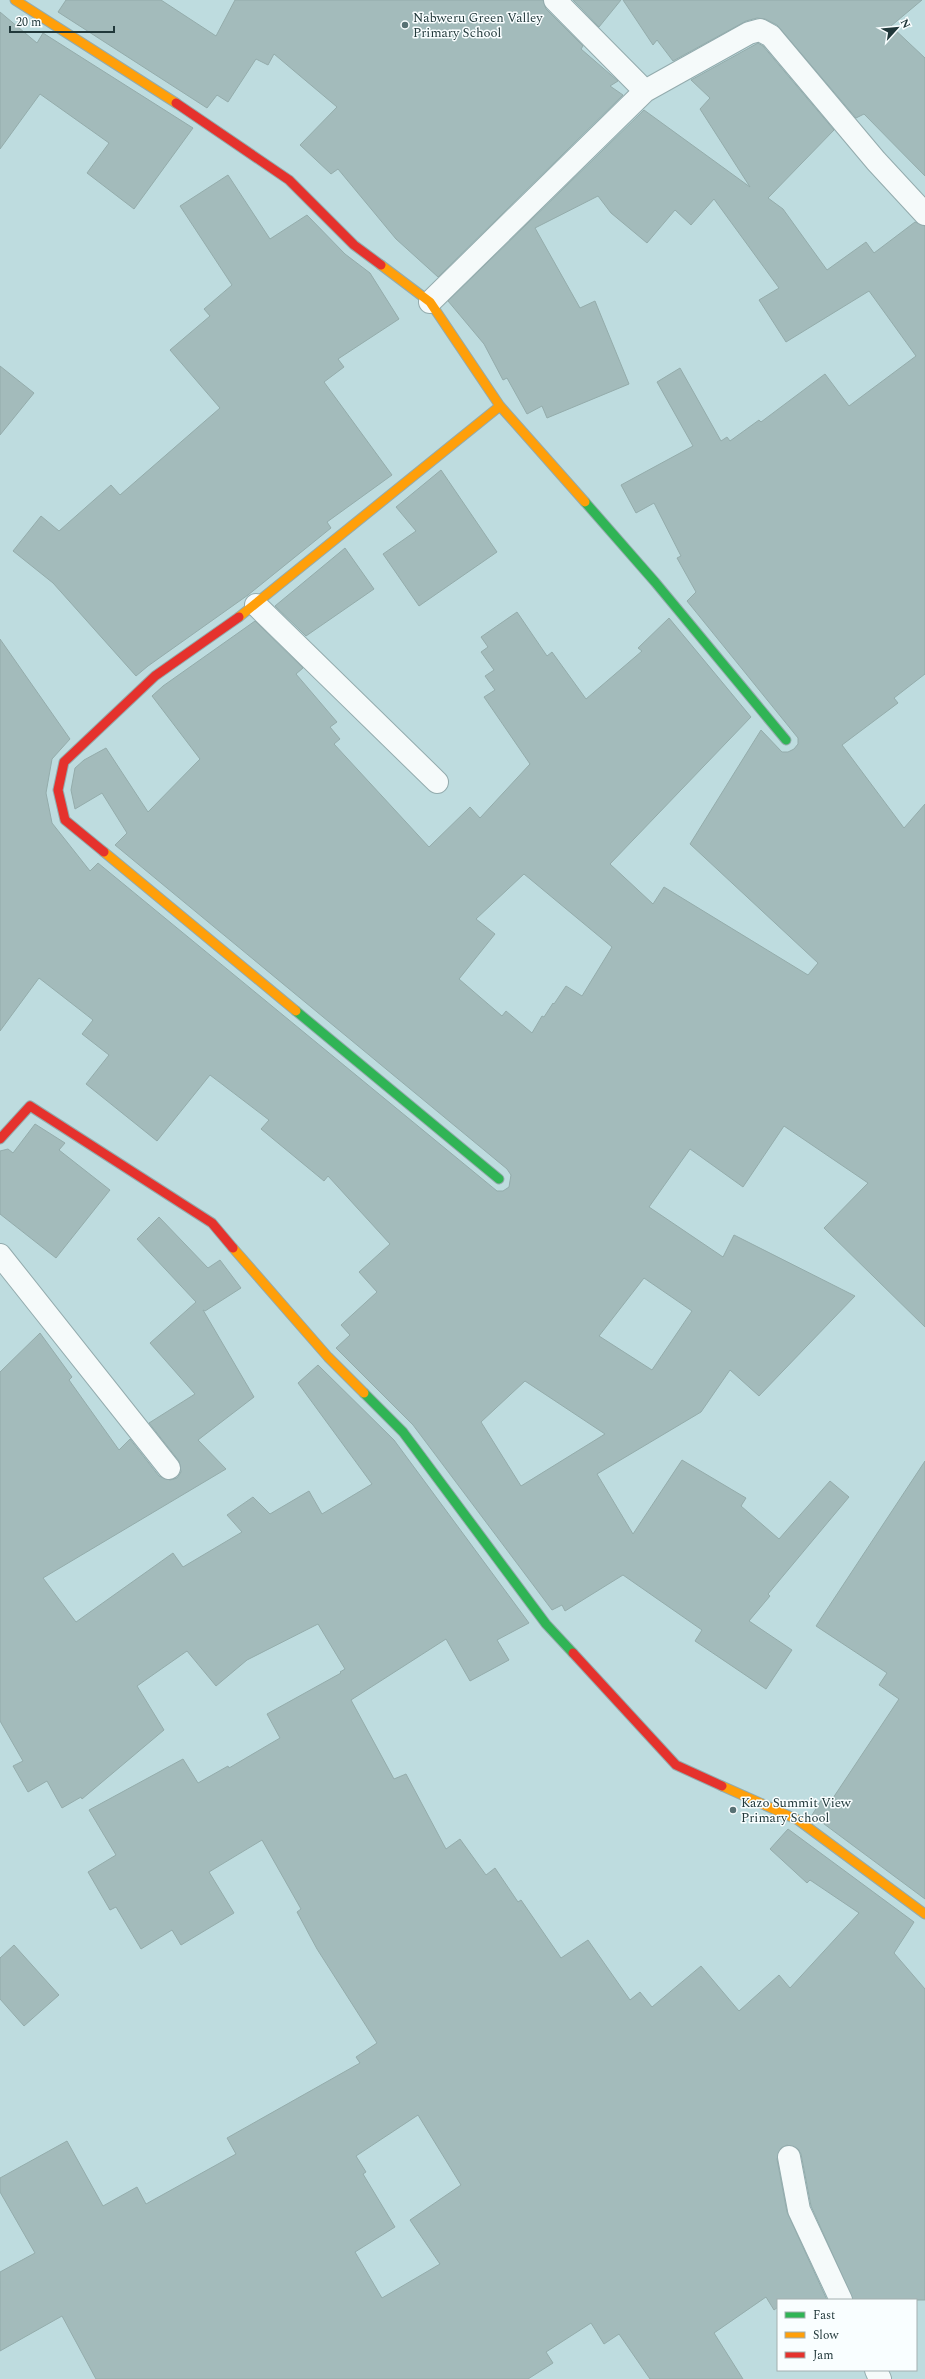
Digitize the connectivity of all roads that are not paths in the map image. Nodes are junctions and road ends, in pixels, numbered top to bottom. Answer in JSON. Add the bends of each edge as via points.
{"nodes":[{"id":1,"x":15,"y":0,"type":"edge"},
{"id":2,"x":555,"y":0,"type":"edge"},
{"id":3,"x":644,"y":90,"type":"junction"},
{"id":4,"x":925,"y":214,"type":"edge"},
{"id":5,"x":430,"y":302,"type":"junction"},
{"id":6,"x":500,"y":406,"type":"junction"},
{"id":7,"x":256,"y":605,"type":"junction"},
{"id":8,"x":786,"y":740,"type":"dead end"},
{"id":9,"x":437,"y":782,"type":"dead end"},
{"id":10,"x":0,"y":1139,"type":"edge"},
{"id":11,"x":499,"y":1179,"type":"dead end"},
{"id":12,"x":0,"y":1255,"type":"edge"},
{"id":13,"x":169,"y":1468,"type":"dead end"},
{"id":14,"x":925,"y":1914,"type":"edge"},
{"id":15,"x":788,"y":2157,"type":"dead end"},
{"id":16,"x":841,"y":2299,"type":"edge"}],
"edges":[{"from":1,"to":5,"type":"street","via":[[194,114],[289,180],[354,245]]},
{"from":2,"to":3,"type":"street"},
{"from":3,"to":4,"type":"street","via":[[749,32],[760,30],[771,36],[876,161]]},
{"from":3,"to":5,"type":"street"},
{"from":5,"to":6,"type":"street"},
{"from":6,"to":7,"type":"street"},
{"from":6,"to":8,"type":"street","via":[[655,582]]},
{"from":7,"to":9,"type":"street"},
{"from":7,"to":11,"type":"street","via":[[155,676],[64,762],[58,790],[65,820]]},
{"from":10,"to":14,"type":"street","via":[[30,1106],[212,1223],[328,1357],[403,1432],[546,1624],[676,1765],[798,1820]]},
{"from":12,"to":13,"type":"street"},
{"from":15,"to":16,"type":"street","via":[[799,2210]]}]}
